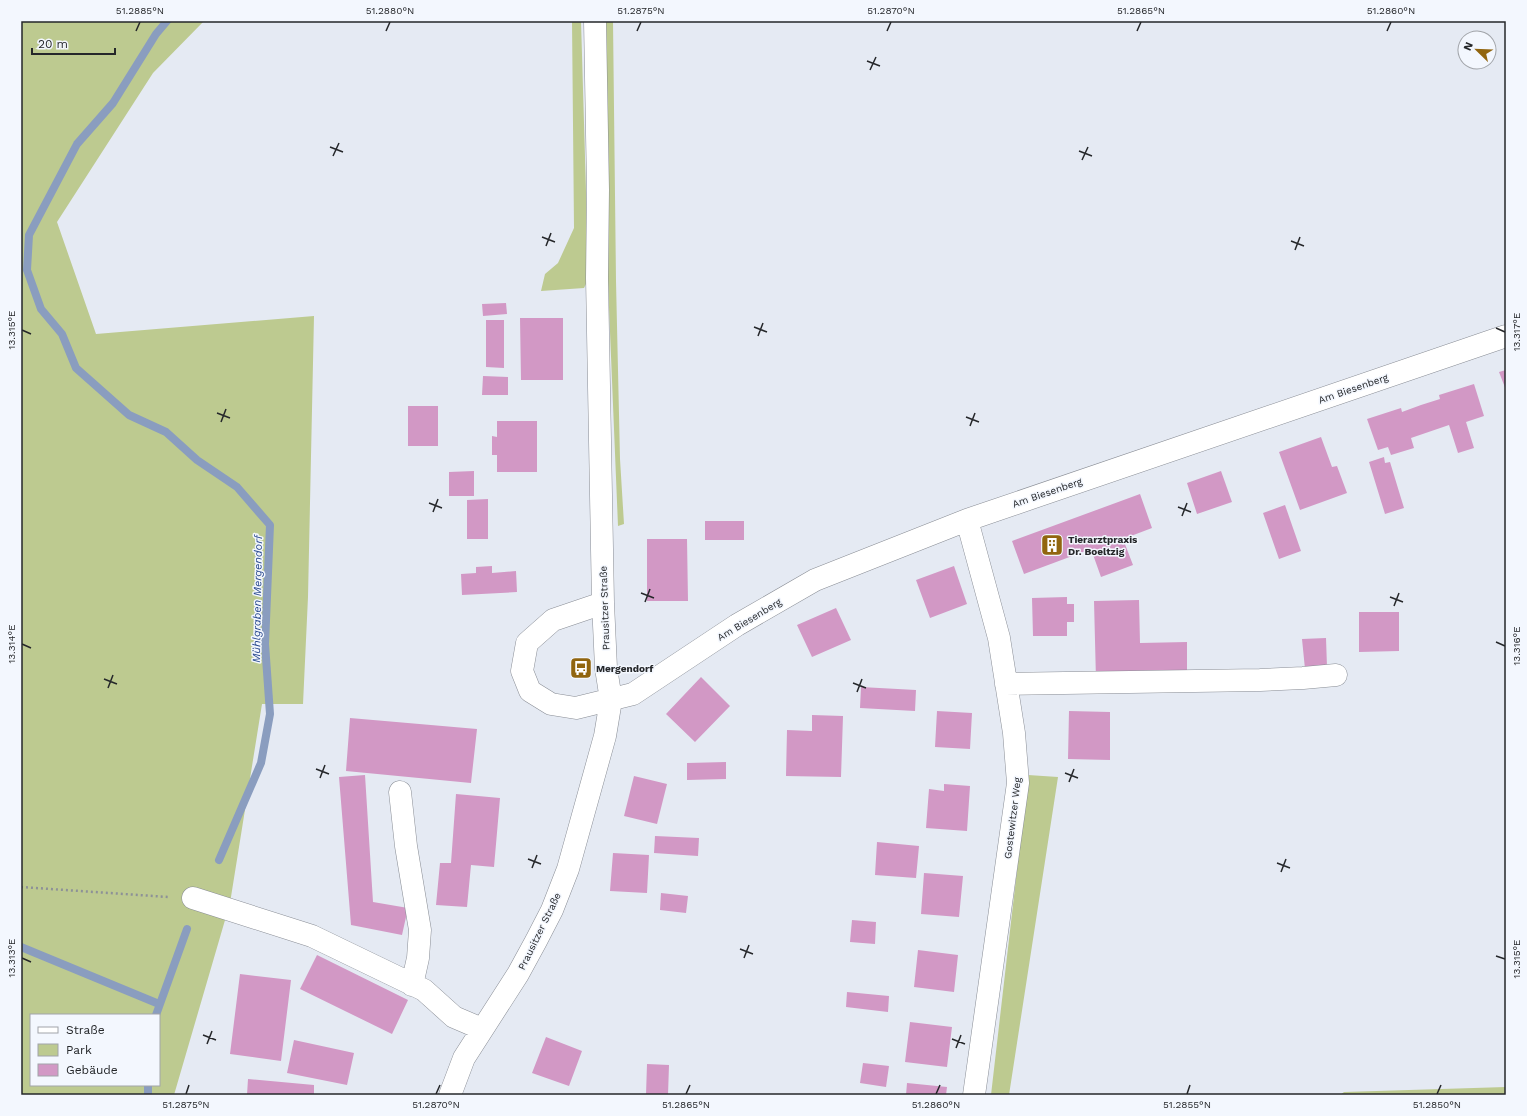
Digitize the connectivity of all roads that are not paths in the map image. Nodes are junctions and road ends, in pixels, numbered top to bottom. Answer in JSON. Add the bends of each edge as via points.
{"nodes":[{"id":1,"x":595,"y":21,"type":"edge"},
{"id":2,"x":1506,"y":336,"type":"edge"},
{"id":3,"x":967,"y":520,"type":"junction"},
{"id":4,"x":603,"y":603,"type":"junction"},
{"id":5,"x":1336,"y":675,"type":"dead end"},
{"id":6,"x":1006,"y":684,"type":"junction"},
{"id":7,"x":611,"y":700,"type":"junction"},
{"id":8,"x":400,"y":792,"type":"dead end"},
{"id":9,"x":192,"y":898,"type":"road end"},
{"id":10,"x":412,"y":985,"type":"junction"},
{"id":11,"x":482,"y":1029,"type":"junction"},
{"id":12,"x":450,"y":1095,"type":"edge"},
{"id":13,"x":974,"y":1095,"type":"edge"}],
"edges":[{"from":1,"to":4,"type":"street","name":"Prausitzer Straße"},
{"from":2,"to":3,"type":"street","name":"Am Biesenberg"},
{"from":3,"to":6,"type":"street","name":"Gostewitzer Weg","via":[[999,638]]},
{"from":3,"to":7,"type":"street","name":"Am Biesenberg","via":[[815,580],[736,625],[633,694]]},
{"from":4,"to":7,"type":"street","name":"Prausitzer Straße","via":[[606,668]]},
{"from":4,"to":7,"type":"street","name":"Am Biesenberg","via":[[553,620],[527,643],[522,671],[530,691],[551,704],[576,708]]},
{"from":5,"to":6,"type":"street","via":[[1267,680]]},
{"from":6,"to":13,"type":"street","name":"Gostewitzer Weg","via":[[1014,733],[1018,783]]},
{"from":7,"to":11,"type":"street","name":"Prausitzer Straße","via":[[605,736],[568,869],[552,910],[522,967]]},
{"from":8,"to":10,"type":"street","via":[[420,930],[418,958]]},
{"from":9,"to":10,"type":"street","via":[[312,936]]},
{"from":10,"to":11,"type":"street","via":[[424,990],[454,1017]]},
{"from":11,"to":12,"type":"street","name":"Prausitzer Straße","via":[[464,1058]]}]}
